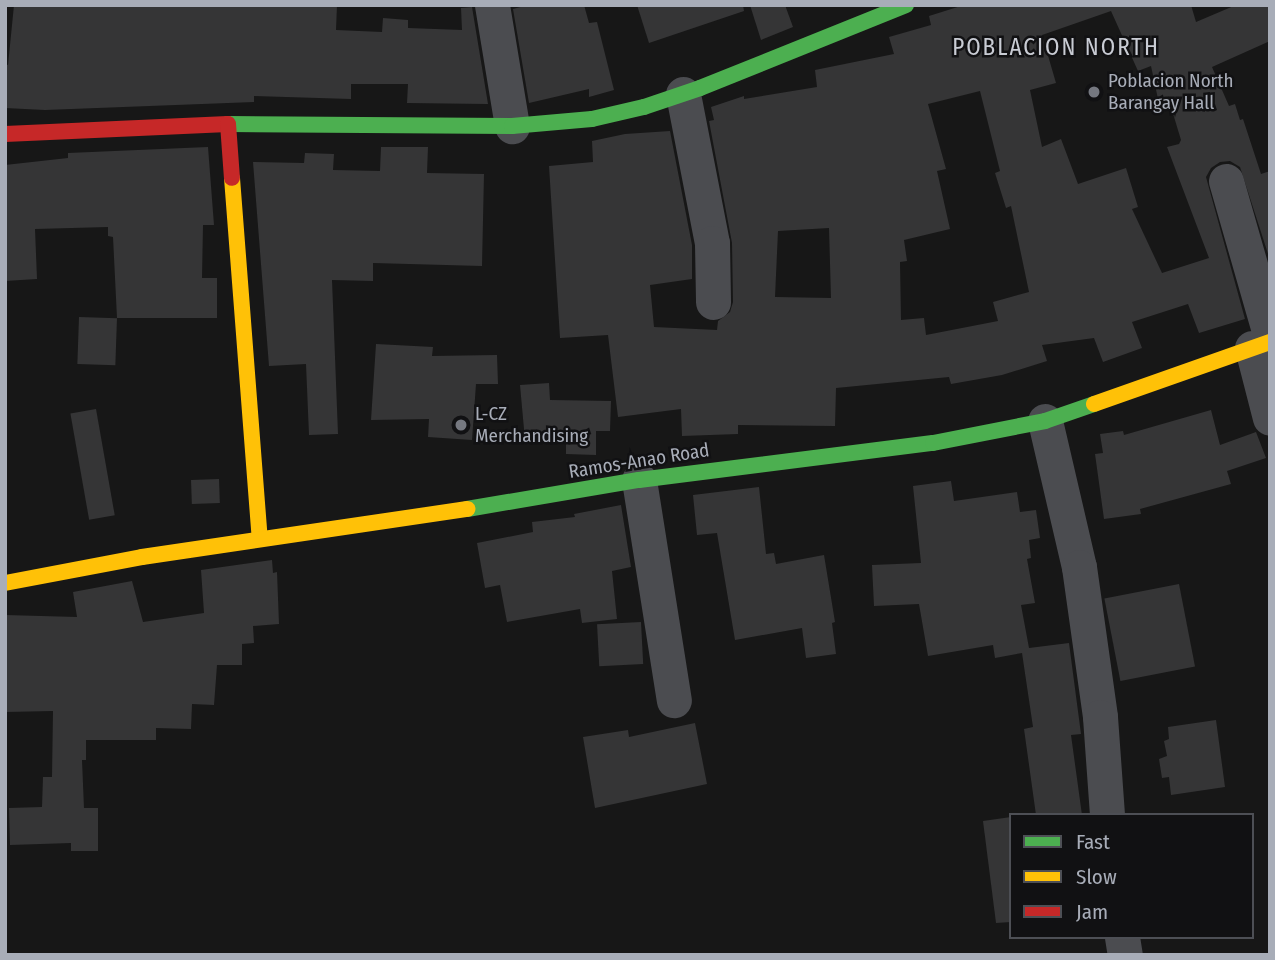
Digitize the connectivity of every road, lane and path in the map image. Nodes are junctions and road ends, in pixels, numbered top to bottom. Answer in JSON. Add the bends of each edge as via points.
{"nodes":[{"id":1,"x":492,"y":5,"type":"edge"},
{"id":2,"x":906,"y":5,"type":"edge"},
{"id":3,"x":683,"y":94,"type":"junction"},
{"id":4,"x":229,"y":124,"type":"junction"},
{"id":5,"x":513,"y":126,"type":"junction"},
{"id":6,"x":5,"y":134,"type":"edge"},
{"id":7,"x":1226,"y":181,"type":"dead end"},
{"id":8,"x":713,"y":302,"type":"dead end"},
{"id":9,"x":1264,"y":341,"type":"edge"},
{"id":10,"x":1270,"y":418,"type":"edge"},
{"id":11,"x":1045,"y":421,"type":"junction"},
{"id":12,"x":639,"y":480,"type":"junction"},
{"id":13,"x":260,"y":539,"type":"junction"},
{"id":14,"x":5,"y":583,"type":"edge"},
{"id":15,"x":674,"y":700,"type":"dead end"},
{"id":16,"x":1107,"y":813,"type":"edge"}],
"edges":[{"from":1,"to":5,"type":"street"},
{"from":2,"to":3,"type":"street"},
{"from":3,"to":5,"type":"street","via":[[592,118]]},
{"from":3,"to":8,"type":"street","via":[[712,243]]},
{"from":4,"to":5,"type":"street"},
{"from":4,"to":6,"type":"street"},
{"from":4,"to":13,"type":"street"},
{"from":7,"to":9,"type":"street"},
{"from":9,"to":10,"type":"street"},
{"from":9,"to":11,"type":"street","name":"Ramos-Anao Road"},
{"from":11,"to":12,"type":"street","name":"Ramos-Anao Road","via":[[933,443]]},
{"from":11,"to":16,"type":"street","via":[[1079,567],[1100,717]]},
{"from":12,"to":13,"type":"street","name":"Ramos-Anao Road"},
{"from":12,"to":15,"type":"street"},
{"from":13,"to":14,"type":"street","name":"Ramos-Anao Road"}]}
